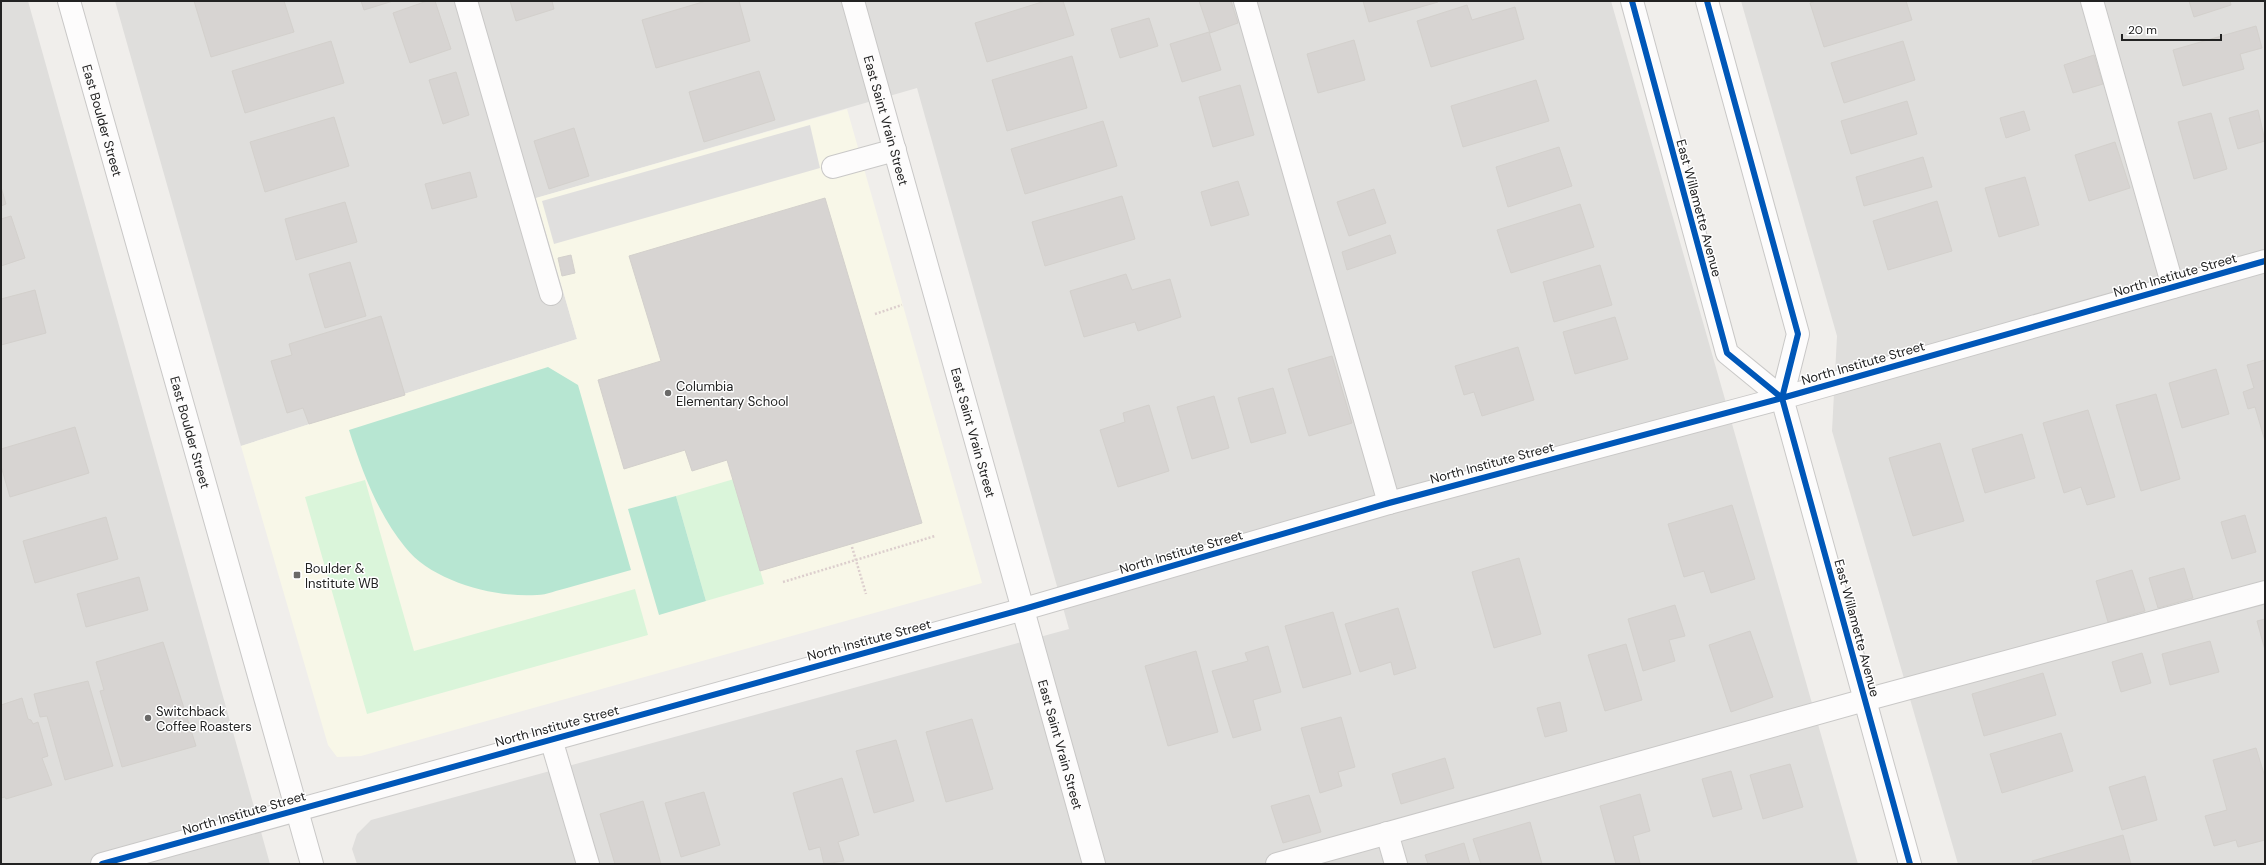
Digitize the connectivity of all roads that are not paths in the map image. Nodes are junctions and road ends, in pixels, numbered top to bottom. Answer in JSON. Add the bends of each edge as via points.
{"nodes":[{"id":1,"x":69,"y":1,"type":"edge"},
{"id":2,"x":466,"y":1,"type":"edge"},
{"id":3,"x":853,"y":1,"type":"edge"},
{"id":4,"x":1245,"y":1,"type":"edge"},
{"id":5,"x":1632,"y":1,"type":"edge"},
{"id":6,"x":1707,"y":1,"type":"edge"},
{"id":7,"x":2092,"y":1,"type":"edge"},
{"id":8,"x":895,"y":150,"type":"junction"},
{"id":9,"x":833,"y":167,"type":"dead end"},
{"id":10,"x":2265,"y":261,"type":"edge"},
{"id":11,"x":2173,"y":287,"type":"junction"},
{"id":12,"x":551,"y":294,"type":"dead end"},
{"id":13,"x":1782,"y":398,"type":"junction"},
{"id":14,"x":1389,"y":503,"type":"junction"},
{"id":15,"x":2265,"y":592,"type":"edge"},
{"id":16,"x":1024,"y":609,"type":"junction"},
{"id":17,"x":1865,"y":700,"type":"junction"},
{"id":18,"x":551,"y":739,"type":"junction"},
{"id":19,"x":296,"y":809,"type":"junction"},
{"id":20,"x":1387,"y":834,"type":"junction"},
{"id":21,"x":102,"y":864,"type":"edge"},
{"id":22,"x":312,"y":864,"type":"edge"},
{"id":23,"x":588,"y":864,"type":"edge"},
{"id":24,"x":1094,"y":864,"type":"edge"},
{"id":25,"x":1278,"y":864,"type":"edge"},
{"id":26,"x":1396,"y":864,"type":"edge"},
{"id":27,"x":1910,"y":864,"type":"edge"}],
"edges":[{"from":1,"to":19,"type":"street","name":"East Boulder Street"},
{"from":2,"to":12,"type":"street"},
{"from":3,"to":8,"type":"street","name":"East Saint Vrain Street"},
{"from":4,"to":14,"type":"street"},
{"from":5,"to":13,"type":"street","name":"East Willamette Avenue","via":[[1727,353]]},
{"from":6,"to":13,"type":"street","name":"East Willamette Avenue","via":[[1798,334]]},
{"from":7,"to":11,"type":"street"},
{"from":8,"to":9,"type":"street"},
{"from":8,"to":16,"type":"street","name":"East Saint Vrain Street"},
{"from":10,"to":11,"type":"street","name":"North Institute Street"},
{"from":11,"to":13,"type":"street","name":"North Institute Street"},
{"from":13,"to":14,"type":"street","name":"North Institute Street"},
{"from":13,"to":17,"type":"street","name":"East Willamette Avenue"},
{"from":14,"to":16,"type":"street","name":"North Institute Street"},
{"from":15,"to":17,"type":"street"},
{"from":16,"to":18,"type":"street","name":"North Institute Street"},
{"from":16,"to":24,"type":"street","name":"East Saint Vrain Street"},
{"from":17,"to":20,"type":"street"},
{"from":17,"to":27,"type":"street","name":"East Willamette Avenue"},
{"from":18,"to":19,"type":"street","name":"North Institute Street"},
{"from":18,"to":23,"type":"street"},
{"from":19,"to":21,"type":"street","name":"North Institute Street"},
{"from":19,"to":22,"type":"street","name":"East Boulder Street"},
{"from":20,"to":25,"type":"street"},
{"from":20,"to":26,"type":"street"}]}
